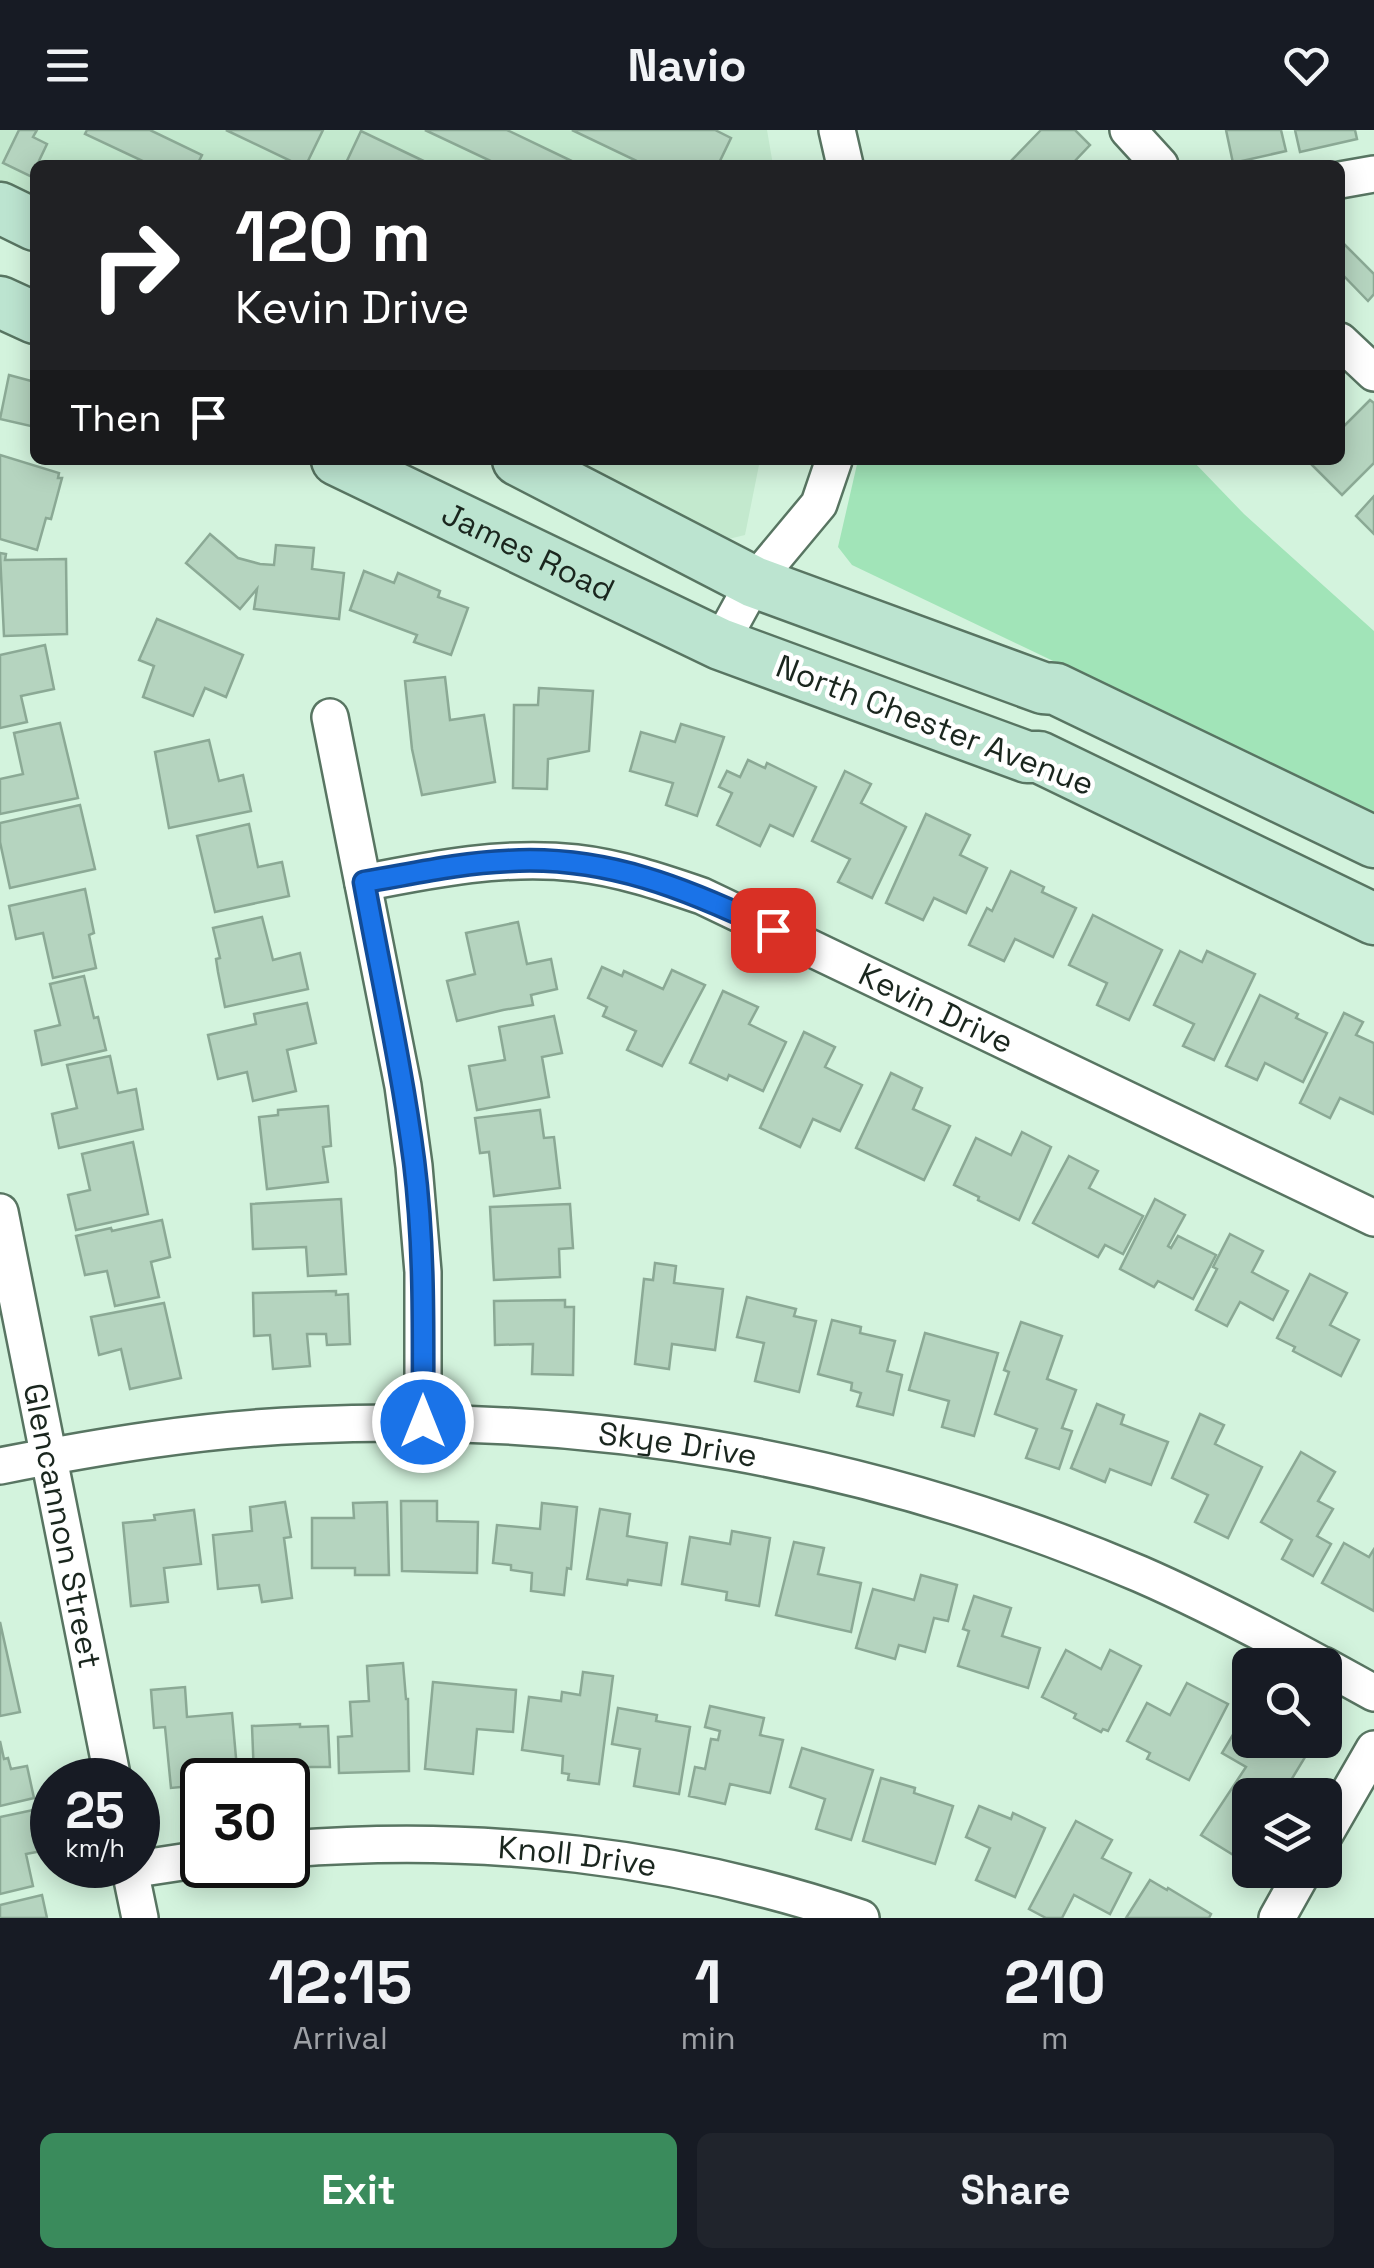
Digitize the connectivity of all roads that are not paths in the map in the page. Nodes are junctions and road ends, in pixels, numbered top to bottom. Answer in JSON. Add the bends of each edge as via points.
{"nodes":[{"id":1,"x":837,"y":130,"type":"edge"},
{"id":2,"x":1128,"y":130,"type":"edge"},
{"id":3,"x":843,"y":160,"type":"edge"},
{"id":4,"x":1155,"y":160,"type":"edge"},
{"id":5,"x":1374,"y":174,"type":"edge"},
{"id":6,"x":1345,"y":179,"type":"edge"},
{"id":7,"x":0,"y":208,"type":"edge"},
{"id":8,"x":30,"y":223,"type":"edge"},
{"id":9,"x":0,"y":302,"type":"edge"},
{"id":10,"x":30,"y":316,"type":"edge"},
{"id":11,"x":1345,"y":346,"type":"edge"},
{"id":12,"x":1374,"y":373,"type":"edge"},
{"id":13,"x":347,"y":465,"type":"edge"},
{"id":14,"x":528,"y":465,"type":"edge"},
{"id":15,"x":832,"y":465,"type":"edge"},
{"id":16,"x":754,"y":582,"type":"junction"},
{"id":17,"x":720,"y":644,"type":"junction"},
{"id":18,"x":330,"y":717,"type":"dead end"},
{"id":19,"x":1374,"y":842,"type":"edge"},
{"id":20,"x":364,"y":882,"type":"junction"},
{"id":21,"x":1374,"y":919,"type":"edge"},
{"id":22,"x":0,"y":1212,"type":"edge"},
{"id":23,"x":1374,"y":1218,"type":"edge"},
{"id":24,"x":423,"y":1422,"type":"junction"},
{"id":25,"x":48,"y":1457,"type":"junction"},
{"id":26,"x":0,"y":1466,"type":"edge"},
{"id":27,"x":1290,"y":1648,"type":"edge"},
{"id":28,"x":1342,"y":1676,"type":"edge"},
{"id":29,"x":1374,"y":1693,"type":"edge"},
{"id":30,"x":1374,"y":1749,"type":"edge"},
{"id":31,"x":108,"y":1758,"type":"edge"},
{"id":32,"x":1342,"y":1805,"type":"edge"},
{"id":33,"x":310,"y":1847,"type":"edge"},
{"id":34,"x":134,"y":1888,"type":"edge"},
{"id":35,"x":1294,"y":1888,"type":"edge"},
{"id":36,"x":140,"y":1918,"type":"edge"},
{"id":37,"x":861,"y":1918,"type":"edge"},
{"id":38,"x":1276,"y":1918,"type":"edge"}],
"edges":[{"from":1,"to":3,"type":"street"},
{"from":2,"to":4,"type":"street"},
{"from":5,"to":6,"type":"street"},
{"from":7,"to":8,"type":"main road"},
{"from":9,"to":10,"type":"main road"},
{"from":11,"to":12,"type":"street"},
{"from":13,"to":17,"type":"main road","name":"James Road"},
{"from":14,"to":16,"type":"main road"},
{"from":15,"to":16,"type":"street","via":[[820,504]]},
{"from":16,"to":17,"type":"street"},
{"from":16,"to":19,"type":"main road","via":[[1056,689]]},
{"from":17,"to":21,"type":"main road","name":"North Chester Avenue","via":[[1040,757]]},
{"from":18,"to":20,"type":"street"},
{"from":20,"to":23,"type":"street","name":"Kevin Drive","via":[[513,860],[641,875],[720,904]]},
{"from":20,"to":24,"type":"street","via":[[414,1166],[423,1272]]},
{"from":22,"to":25,"type":"street","name":"Glencannon Street"},
{"from":24,"to":25,"type":"street","name":"Skye Drive","via":[[175,1436]]},
{"from":24,"to":27,"type":"street","name":"Skye Drive","via":[[616,1434],[836,1472],[1021,1527],[1141,1574]]},
{"from":25,"to":26,"type":"street","name":"Skye Drive"},
{"from":25,"to":31,"type":"street","name":"Glencannon Street"},
{"from":28,"to":29,"type":"street","name":"Skye Drive"},
{"from":30,"to":32,"type":"street"},
{"from":33,"to":37,"type":"street","name":"Knoll Drive","via":[[549,1850],[755,1886]]},
{"from":34,"to":36,"type":"street"},
{"from":35,"to":38,"type":"street"}]}
